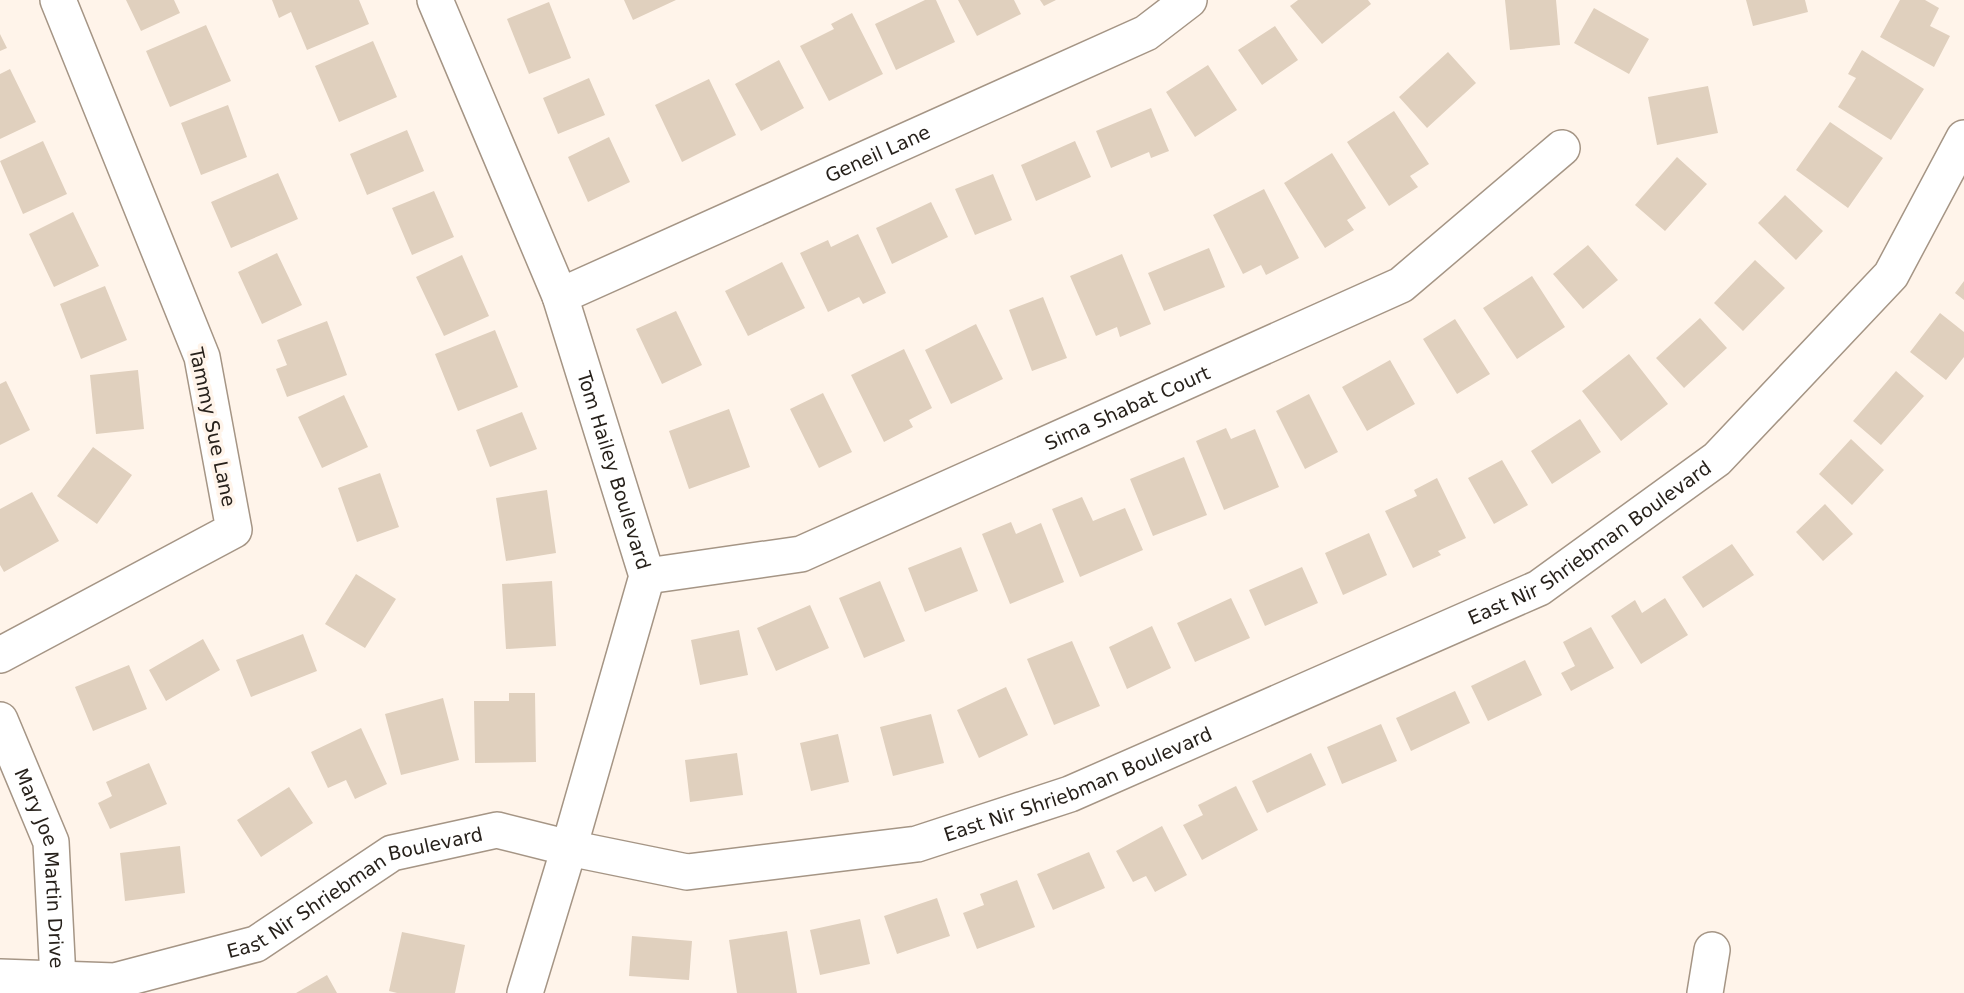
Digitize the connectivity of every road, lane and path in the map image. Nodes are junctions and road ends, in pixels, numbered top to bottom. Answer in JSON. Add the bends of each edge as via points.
{"nodes":[{"id":1,"x":58,"y":0,"type":"edge"},
{"id":2,"x":435,"y":0,"type":"edge"},
{"id":3,"x":1189,"y":0,"type":"edge"},
{"id":4,"x":1964,"y":138,"type":"edge"},
{"id":5,"x":1562,"y":148,"type":"dead end"},
{"id":6,"x":560,"y":296,"type":"junction"},
{"id":7,"x":647,"y":576,"type":"junction"},
{"id":8,"x":0,"y":655,"type":"edge"},
{"id":9,"x":0,"y":720,"type":"edge"},
{"id":10,"x":569,"y":848,"type":"junction"},
{"id":11,"x":1712,"y":950,"type":"dead end"},
{"id":12,"x":0,"y":977,"type":"edge"},
{"id":13,"x":58,"y":979,"type":"junction"},
{"id":14,"x":525,"y":993,"type":"edge"},
{"id":15,"x":1705,"y":993,"type":"edge"}],
"edges":[{"from":1,"to":8,"type":"street","name":"Tammy Sue Lane","via":[[202,357],[234,530]]},
{"from":2,"to":6,"type":"street","name":"Tom Hailey Boulevard"},
{"from":3,"to":6,"type":"street","name":"Geneil Lane","via":[[1146,33]]},
{"from":4,"to":10,"type":"street","name":"East Nir Shriebman Boulevard","via":[[1891,275],[1717,459],[1539,588],[1070,794],[917,844],[687,872]]},
{"from":5,"to":7,"type":"street","name":"Sima Shabat Court","via":[[1401,285],[802,554]]},
{"from":6,"to":7,"type":"street","name":"Tom Hailey Boulevard"},
{"from":7,"to":10,"type":"street","name":"Tom Hailey Boulevard"},
{"from":9,"to":13,"type":"street","name":"Mary Joe Martin Drive","via":[[51,842]]},
{"from":10,"to":13,"type":"street","name":"East Nir Shriebman Boulevard","via":[[497,830],[392,853],[256,944],[115,981]]},
{"from":10,"to":14,"type":"street","name":"Tom Hailey Boulevard"},
{"from":11,"to":15,"type":"street"},
{"from":12,"to":13,"type":"street","name":"East Nir Shriebman Boulevard"}]}
